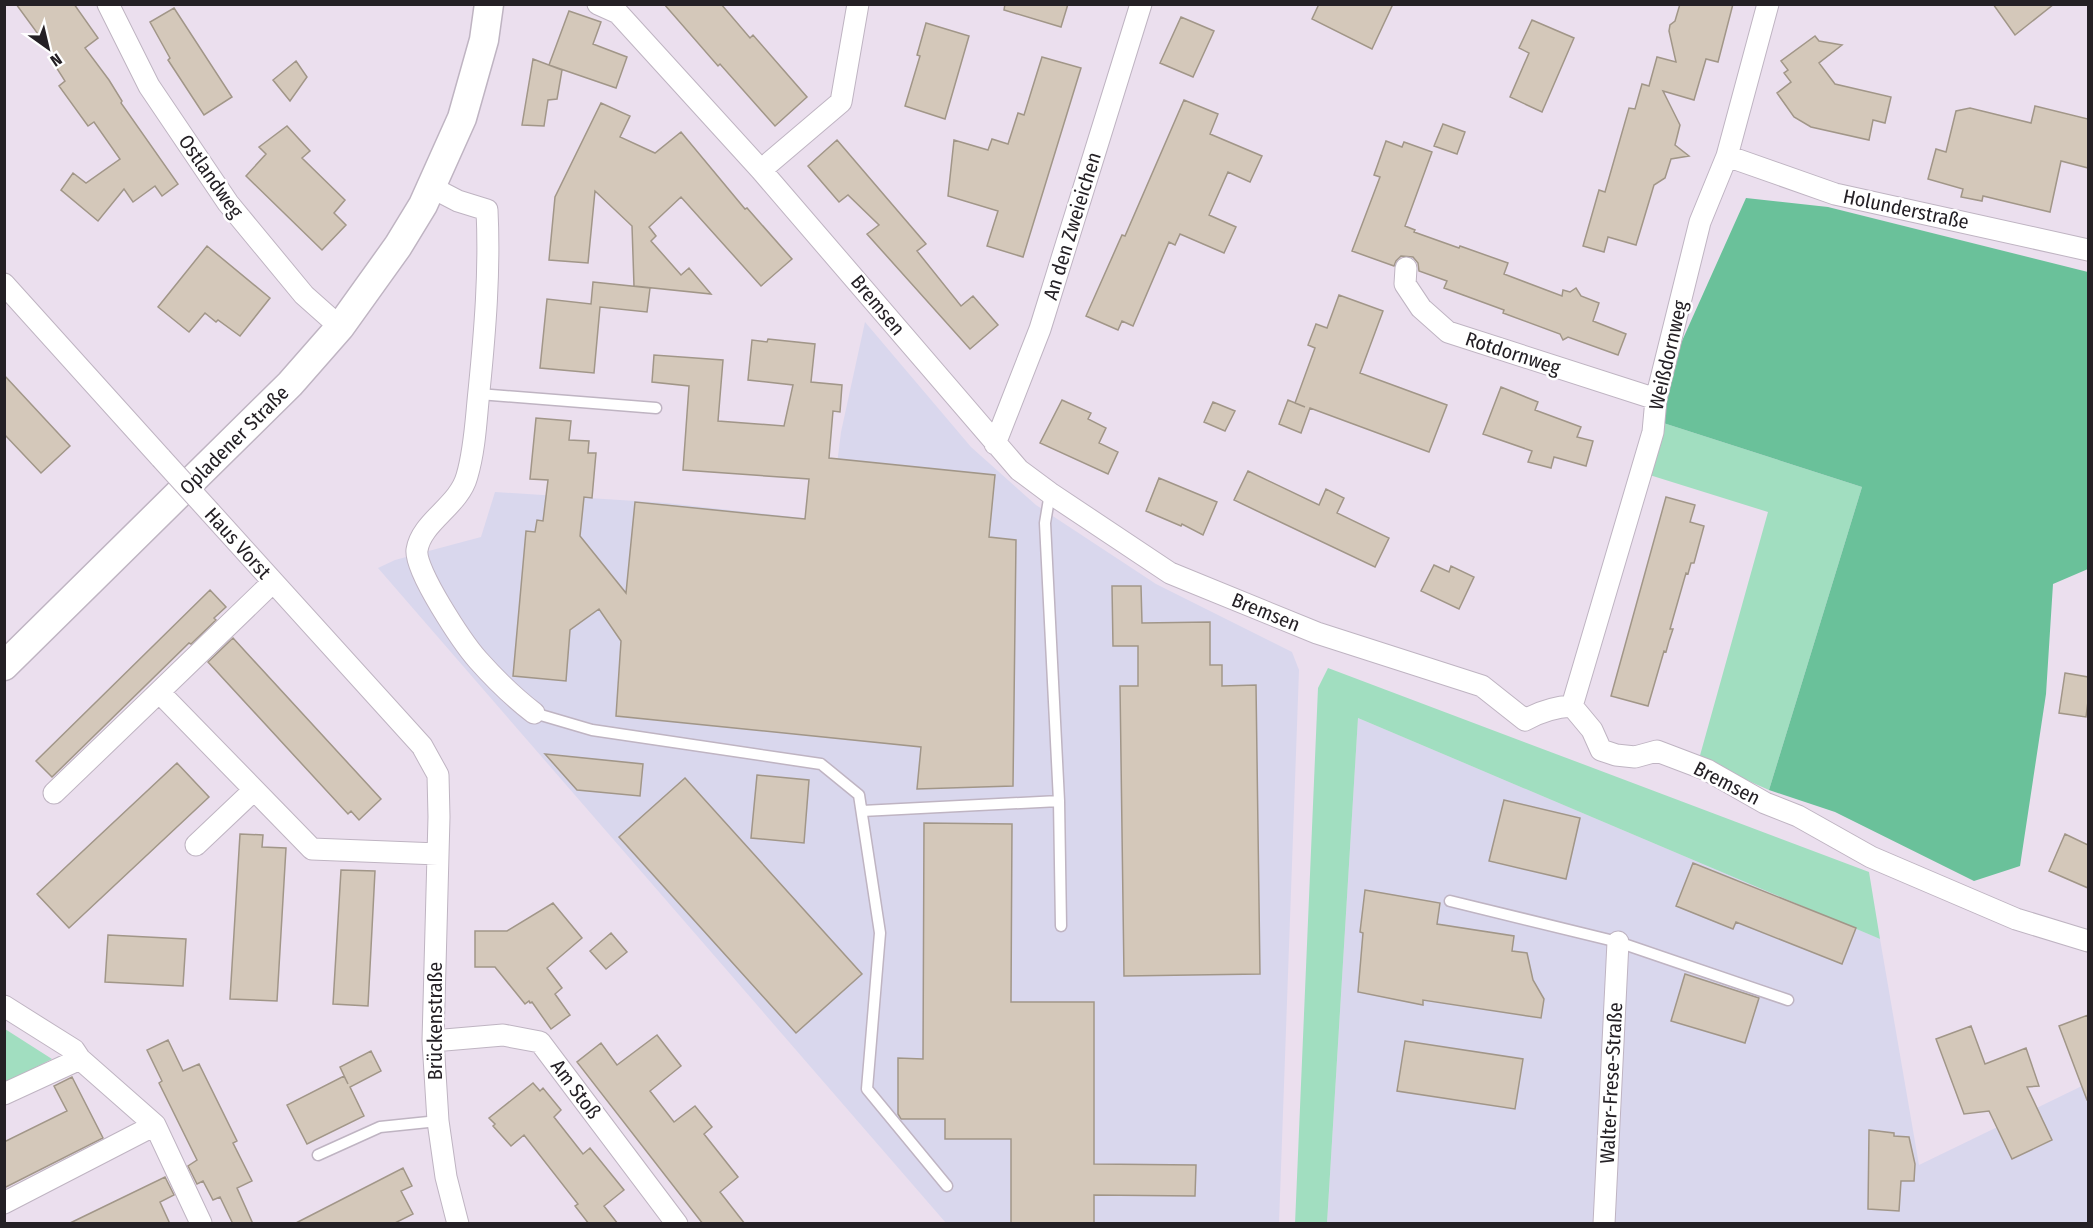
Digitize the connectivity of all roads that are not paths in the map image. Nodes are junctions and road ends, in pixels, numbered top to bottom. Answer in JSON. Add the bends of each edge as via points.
{"nodes":[{"id":1,"x":108,"y":4,"type":"edge"},
{"id":2,"x":489,"y":4,"type":"edge"},
{"id":3,"x":598,"y":4,"type":"edge"},
{"id":4,"x":858,"y":4,"type":"edge"},
{"id":5,"x":1141,"y":4,"type":"edge"},
{"id":6,"x":1768,"y":4,"type":"edge"},
{"id":7,"x":1727,"y":156,"type":"junction"},
{"id":8,"x":761,"y":170,"type":"junction"},
{"id":9,"x":430,"y":187,"type":"junction"},
{"id":10,"x":2088,"y":250,"type":"edge"},
{"id":11,"x":1406,"y":268,"type":"dead end"},
{"id":12,"x":4,"y":284,"type":"edge"},
{"id":13,"x":340,"y":327,"type":"junction"},
{"id":14,"x":479,"y":394,"type":"junction"},
{"id":15,"x":1656,"y":399,"type":"junction"},
{"id":16,"x":656,"y":408,"type":"dead end"},
{"id":17,"x":995,"y":444,"type":"junction"},
{"id":18,"x":1050,"y":493,"type":"junction"},
{"id":19,"x":273,"y":582,"type":"junction"},
{"id":20,"x":4,"y":666,"type":"edge"},
{"id":21,"x":159,"y":692,"type":"junction"},
{"id":22,"x":1572,"y":706,"type":"junction"},
{"id":23,"x":534,"y":713,"type":"joint"},
{"id":24,"x":254,"y":790,"type":"junction"},
{"id":25,"x":54,"y":793,"type":"dead end"},
{"id":26,"x":1059,"y":801,"type":"junction"},
{"id":27,"x":862,"y":811,"type":"junction"},
{"id":28,"x":439,"y":817,"type":"joint"},
{"id":29,"x":196,"y":845,"type":"dead end"},
{"id":30,"x":438,"y":855,"type":"junction"},
{"id":31,"x":1450,"y":901,"type":"dead end"},
{"id":32,"x":1061,"y":926,"type":"dead end"},
{"id":33,"x":2088,"y":941,"type":"edge"},
{"id":34,"x":1618,"y":942,"type":"junction"},
{"id":35,"x":1788,"y":1000,"type":"dead end"},
{"id":36,"x":4,"y":1006,"type":"edge"},
{"id":37,"x":432,"y":1041,"type":"junction"},
{"id":38,"x":80,"y":1059,"type":"junction"},
{"id":39,"x":4,"y":1094,"type":"edge"},
{"id":40,"x":438,"y":1121,"type":"junction"},
{"id":41,"x":155,"y":1125,"type":"junction"},
{"id":42,"x":318,"y":1155,"type":"dead end"},
{"id":43,"x":947,"y":1186,"type":"dead end"},
{"id":44,"x":4,"y":1203,"type":"edge"},
{"id":45,"x":454,"y":1222,"type":"edge"},
{"id":46,"x":200,"y":1223,"type":"edge"},
{"id":47,"x":677,"y":1224,"type":"edge"},
{"id":48,"x":1604,"y":1224,"type":"edge"}],
"edges":[{"from":1,"to":13,"type":"street","name":"Ostlandweg","via":[[149,86],[228,203],[304,295]]},
{"from":2,"to":9,"type":"main road","name":"Opladener Straße","via":[[484,40],[462,118]]},
{"from":3,"to":8,"type":"street","name":"Bremsen","via":[[618,13]]},
{"from":4,"to":8,"type":"street","via":[[841,102]]},
{"from":5,"to":17,"type":"street","name":"An den Zweieichen","via":[[1040,330]]},
{"from":6,"to":7,"type":"street","name":"Weißdornweg"},
{"from":7,"to":10,"type":"street","name":"Holunderstraße","via":[[1835,194]]},
{"from":7,"to":15,"type":"street","name":"Weißdornweg","via":[[1700,222]]},
{"from":8,"to":17,"type":"street","name":"Bremsen"},
{"from":9,"to":13,"type":"main road","name":"Opladener Straße","via":[[398,246]]},
{"from":9,"to":14,"type":"street","via":[[487,210],[489,252]]},
{"from":11,"to":15,"type":"street","name":"Rotdornweg","via":[[1405,284],[1415,300],[1448,333]]},
{"from":12,"to":19,"type":"street","name":"Haus Vorst","bridge":true},
{"from":13,"to":20,"type":"main road","name":"Opladener Straße","via":[[290,384]]},
{"from":14,"to":16,"type":"lane"},
{"from":14,"to":23,"type":"street","via":[[467,478],[456,500],[422,535],[416,551],[425,582],[476,658]]},
{"from":15,"to":22,"type":"street","name":"Weißdornweg","via":[[1653,432]]},
{"from":17,"to":18,"type":"street","name":"Bremsen","via":[[1019,470]]},
{"from":18,"to":22,"type":"street","name":"Bremsen","via":[[1170,573],[1317,633],[1482,686],[1525,720],[1539,711]]},
{"from":18,"to":26,"type":"lane","via":[[1045,523]]},
{"from":19,"to":21,"type":"street"},
{"from":19,"to":28,"type":"street","name":"Haus Vorst","via":[[422,747],[438,775]]},
{"from":21,"to":24,"type":"street"},
{"from":21,"to":25,"type":"street"},
{"from":22,"to":33,"type":"street","name":"Bremsen","via":[[1592,730],[1600,750],[1635,757],[1657,751],[1667,754],[1707,770],[1871,857],[2016,918]]},
{"from":23,"to":27,"type":"lane","via":[[592,730],[821,764],[859,795]]},
{"from":24,"to":29,"type":"street"},
{"from":24,"to":30,"type":"street","via":[[312,849]]},
{"from":26,"to":27,"type":"lane"},
{"from":26,"to":32,"type":"lane"},
{"from":27,"to":43,"type":"lane","via":[[880,933],[867,1089]]},
{"from":28,"to":30,"type":"street","name":"Brückenstraße"},
{"from":30,"to":37,"type":"street","name":"Brückenstraße"},
{"from":31,"to":34,"type":"lane"},
{"from":34,"to":35,"type":"lane"},
{"from":34,"to":48,"type":"street","name":"Walter-Frese-Straße"},
{"from":36,"to":38,"type":"street","via":[[74,1050]]},
{"from":37,"to":40,"type":"street","name":"Brückenstraße"},
{"from":37,"to":47,"type":"street","name":"Am Stoß","via":[[503,1035],[540,1042]]},
{"from":38,"to":39,"type":"street"},
{"from":38,"to":41,"type":"street"},
{"from":40,"to":42,"type":"lane","via":[[380,1127]]},
{"from":40,"to":45,"type":"street","name":"Brückenstraße"},
{"from":41,"to":44,"type":"street"},
{"from":41,"to":46,"type":"street"}]}
